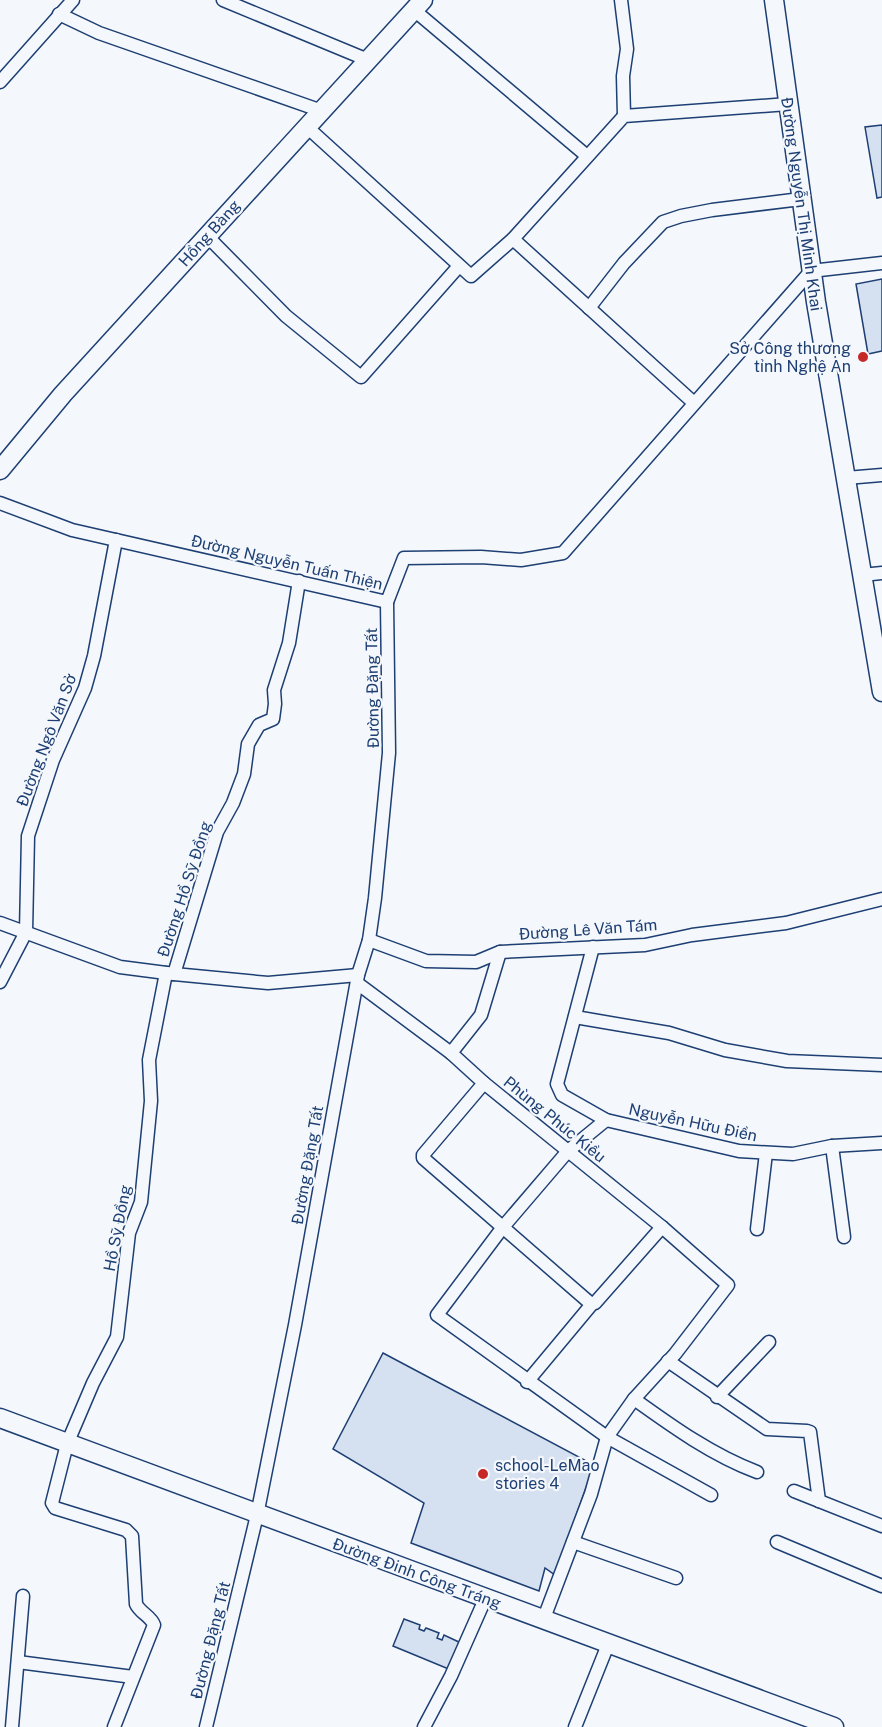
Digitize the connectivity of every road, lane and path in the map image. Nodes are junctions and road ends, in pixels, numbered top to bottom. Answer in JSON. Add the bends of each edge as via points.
{"nodes":[{"id":1,"x":73,"y":0,"type":"edge"},
{"id":2,"x":223,"y":0,"type":"edge"},
{"id":3,"x":621,"y":0,"type":"edge"},
{"id":4,"x":774,"y":0,"type":"edge"},
{"id":5,"x":418,"y":5,"type":"edge"},
{"id":6,"x":58,"y":14,"type":"junction"},
{"id":7,"x":368,"y":60,"type":"junction"},
{"id":8,"x":0,"y":82,"type":"edge"},
{"id":9,"x":788,"y":104,"type":"junction"},
{"id":10,"x":322,"y":111,"type":"junction"},
{"id":11,"x":624,"y":116,"type":"junction"},
{"id":12,"x":307,"y":127,"type":"junction"},
{"id":13,"x":587,"y":156,"type":"junction"},
{"id":14,"x":801,"y":199,"type":"junction"},
{"id":15,"x":207,"y":236,"type":"junction"},
{"id":16,"x":513,"y":239,"type":"junction"},
{"id":17,"x":882,"y":263,"type":"edge"},
{"id":18,"x":459,"y":266,"type":"junction"},
{"id":19,"x":811,"y":271,"type":"junction"},
{"id":20,"x":589,"y":308,"type":"junction"},
{"id":21,"x":694,"y":403,"type":"junction"},
{"id":22,"x":0,"y":471,"type":"edge"},
{"id":23,"x":882,"y":475,"type":"edge"},
{"id":24,"x":846,"y":478,"type":"junction"},
{"id":25,"x":0,"y":503,"type":"edge"},
{"id":26,"x":116,"y":540,"type":"junction"},
{"id":27,"x":882,"y":573,"type":"edge"},
{"id":28,"x":862,"y":575,"type":"junction"},
{"id":29,"x":299,"y":581,"type":"junction"},
{"id":30,"x":387,"y":602,"type":"junction"},
{"id":31,"x":882,"y":693,"type":"edge"},
{"id":32,"x":882,"y":899,"type":"edge"},
{"id":33,"x":0,"y":923,"type":"edge"},
{"id":34,"x":26,"y":932,"type":"junction"},
{"id":35,"x":369,"y":940,"type":"junction"},
{"id":36,"x":593,"y":947,"type":"junction"},
{"id":37,"x":500,"y":952,"type":"junction"},
{"id":38,"x":170,"y":974,"type":"junction"},
{"id":39,"x":358,"y":979,"type":"junction"},
{"id":40,"x":0,"y":982,"type":"edge"},
{"id":41,"x":575,"y":1017,"type":"junction"},
{"id":42,"x":451,"y":1053,"type":"junction"},
{"id":43,"x":882,"y":1065,"type":"edge"},
{"id":44,"x":484,"y":1083,"type":"junction"},
{"id":45,"x":606,"y":1120,"type":"junction"},
{"id":46,"x":882,"y":1143,"type":"edge"},
{"id":47,"x":832,"y":1146,"type":"junction"},
{"id":48,"x":568,"y":1150,"type":"junction"},
{"id":49,"x":766,"y":1153,"type":"junction"},
{"id":50,"x":503,"y":1227,"type":"junction"},
{"id":51,"x":662,"y":1227,"type":"junction"},
{"id":52,"x":757,"y":1229,"type":"dead end"},
{"id":53,"x":844,"y":1237,"type":"dead end"},
{"id":54,"x":592,"y":1304,"type":"junction"},
{"id":55,"x":769,"y":1342,"type":"dead end"},
{"id":56,"x":668,"y":1361,"type":"junction"},
{"id":57,"x":527,"y":1382,"type":"junction"},
{"id":58,"x":717,"y":1397,"type":"junction"},
{"id":59,"x":634,"y":1399,"type":"junction"},
{"id":60,"x":0,"y":1418,"type":"edge"},
{"id":61,"x":607,"y":1437,"type":"junction"},
{"id":62,"x":67,"y":1444,"type":"junction"},
{"id":63,"x":757,"y":1472,"type":"dead end"},
{"id":64,"x":794,"y":1491,"type":"dead end"},
{"id":65,"x":711,"y":1495,"type":"dead end"},
{"id":66,"x":819,"y":1501,"type":"junction"},
{"id":67,"x":257,"y":1515,"type":"junction"},
{"id":68,"x":882,"y":1526,"type":"edge"},
{"id":69,"x":573,"y":1542,"type":"junction"},
{"id":70,"x":777,"y":1542,"type":"dead end"},
{"id":71,"x":676,"y":1578,"type":"dead end"},
{"id":72,"x":882,"y":1586,"type":"edge"},
{"id":73,"x":23,"y":1596,"type":"dead end"},
{"id":74,"x":486,"y":1597,"type":"junction"},
{"id":75,"x":544,"y":1618,"type":"junction"},
{"id":76,"x":609,"y":1642,"type":"junction"},
{"id":77,"x":18,"y":1662,"type":"junction"},
{"id":78,"x":134,"y":1677,"type":"junction"},
{"id":79,"x":12,"y":1727,"type":"edge"},
{"id":80,"x":114,"y":1727,"type":"edge"},
{"id":81,"x":206,"y":1727,"type":"edge"},
{"id":82,"x":424,"y":1727,"type":"edge"},
{"id":83,"x":575,"y":1727,"type":"edge"},
{"id":84,"x":834,"y":1727,"type":"edge"}],
"edges":[{"from":1,"to":6,"type":"street"},
{"from":2,"to":7,"type":"street"},
{"from":3,"to":11,"type":"street","via":[[627,49]]},
{"from":4,"to":9,"type":"street","name":"Đường Nguyễn Thị Minh Khai"},
{"from":5,"to":7,"type":"street","name":"Hồng Bàng"},
{"from":5,"to":13,"type":"street"},
{"from":6,"to":8,"type":"street"},
{"from":6,"to":10,"type":"street","via":[[99,33]]},
{"from":7,"to":10,"type":"street","name":"Hồng Bàng"},
{"from":9,"to":11,"type":"street"},
{"from":9,"to":14,"type":"street","name":"Đường Nguyễn Thị Minh Khai"},
{"from":10,"to":12,"type":"street","name":"Hồng Bàng"},
{"from":11,"to":13,"type":"street"},
{"from":12,"to":15,"type":"street","name":"Hồng Bàng"},
{"from":12,"to":18,"type":"street"},
{"from":13,"to":16,"type":"street"},
{"from":14,"to":19,"type":"street","name":"Đường Nguyễn Thị Minh Khai"},
{"from":14,"to":20,"type":"street","via":[[712,210],[663,222]]},
{"from":15,"to":18,"type":"street","via":[[286,316],[361,377]]},
{"from":15,"to":22,"type":"street","name":"Hồng Bàng","via":[[63,394]]},
{"from":16,"to":18,"type":"street","via":[[471,276]]},
{"from":16,"to":20,"type":"street"},
{"from":17,"to":19,"type":"street"},
{"from":19,"to":21,"type":"street","name":"Đường Nguyễn Tuấn Thiện"},
{"from":19,"to":24,"type":"street","name":"Đường Nguyễn Thị Minh Khai"},
{"from":20,"to":21,"type":"street"},
{"from":21,"to":30,"type":"street","name":"Đường Nguyễn Tuấn Thiện","via":[[563,553],[521,560],[404,558]]},
{"from":23,"to":24,"type":"street"},
{"from":24,"to":28,"type":"street","name":"Đường Nguyễn Thị Minh Khai"},
{"from":25,"to":26,"type":"street","name":"Đường Nguyễn Tuấn Thiện","via":[[72,530]]},
{"from":26,"to":29,"type":"street","name":"Đường Nguyễn Tuấn Thiện"},
{"from":26,"to":34,"type":"street","name":"Đường Ngô Văn Sở","via":[[85,688],[53,760],[28,836]]},
{"from":27,"to":28,"type":"street"},
{"from":28,"to":31,"type":"street","name":"Đường Nguyễn Thị Minh Khai"},
{"from":29,"to":30,"type":"street","name":"Đường Nguyễn Tuấn Thiện"},
{"from":29,"to":38,"type":"street","name":"Đường Hồ Sỹ Đồng","via":[[289,643],[274,690],[273,719],[259,725],[248,744],[244,774],[217,832]]},
{"from":30,"to":35,"type":"street","name":"Đường Đặng Tất","via":[[389,753]]},
{"from":32,"to":36,"type":"street","name":"Đường Lê Văn Tám","via":[[786,922],[645,945]]},
{"from":33,"to":34,"type":"street"},
{"from":34,"to":38,"type":"street","via":[[120,967]]},
{"from":34,"to":40,"type":"street","name":"Đường Ngô Văn Sở"},
{"from":35,"to":37,"type":"street","name":"Đường Lê Văn Tám","via":[[426,961],[476,962]]},
{"from":35,"to":39,"type":"street","name":"Đường Đặng Tất"},
{"from":36,"to":37,"type":"street","name":"Đường Lê Văn Tám"},
{"from":36,"to":41,"type":"street","name":"Nguyễn Hữu Điền"},
{"from":37,"to":42,"type":"street","via":[[482,1015]]},
{"from":38,"to":39,"type":"street","via":[[268,983]]},
{"from":38,"to":62,"type":"street","name":"Hồ Sỹ Đồng","via":[[149,1060],[149,1133],[141,1202],[129,1233],[117,1337]]},
{"from":39,"to":42,"type":"street","name":"Phùng Phúc Kiều"},
{"from":39,"to":67,"type":"street","name":"Đường Đặng Tất"},
{"from":41,"to":43,"type":"street","via":[[669,1033],[725,1050],[788,1061]]},
{"from":41,"to":45,"type":"street","name":"Nguyễn Hữu Điền","via":[[557,1084],[562,1095]]},
{"from":42,"to":44,"type":"street","name":"Phùng Phúc Kiều"},
{"from":44,"to":48,"type":"street","name":"Phùng Phúc Kiều"},
{"from":44,"to":50,"type":"street","via":[[423,1158]]},
{"from":45,"to":48,"type":"street"},
{"from":45,"to":49,"type":"street","name":"Nguyễn Hữu Điền","via":[[739,1151]]},
{"from":46,"to":47,"type":"street","name":"Nguyễn Hữu Điền"},
{"from":47,"to":49,"type":"street","name":"Nguyễn Hữu Điền","via":[[792,1154]]},
{"from":47,"to":53,"type":"street"},
{"from":48,"to":50,"type":"street"},
{"from":48,"to":51,"type":"street","name":"Phùng Phúc Kiều"},
{"from":49,"to":52,"type":"street"},
{"from":50,"to":54,"type":"street"},
{"from":50,"to":57,"type":"street","via":[[437,1315]]},
{"from":51,"to":54,"type":"street"},
{"from":51,"to":56,"type":"street","name":"Phùng Phúc Kiều","via":[[728,1285]]},
{"from":54,"to":57,"type":"street"},
{"from":55,"to":58,"type":"street"},
{"from":56,"to":58,"type":"street"},
{"from":56,"to":59,"type":"street"},
{"from":57,"to":61,"type":"street"},
{"from":58,"to":66,"type":"street","via":[[767,1429],[810,1432]]},
{"from":59,"to":61,"type":"street"},
{"from":59,"to":63,"type":"street","via":[[680,1432]]},
{"from":60,"to":62,"type":"street","name":"Đường Đinh Công Tráng"},
{"from":61,"to":65,"type":"street"},
{"from":61,"to":69,"type":"street"},
{"from":62,"to":67,"type":"street","name":"Đường Đinh Công Tráng"},
{"from":62,"to":78,"type":"street","name":"Hồ Sỹ Đồng","via":[[52,1505],[126,1530],[132,1536],[136,1604],[154,1625]]},
{"from":64,"to":66,"type":"street"},
{"from":66,"to":68,"type":"street"},
{"from":67,"to":74,"type":"street","name":"Đường Đinh Công Tráng"},
{"from":67,"to":81,"type":"street","name":"Đường Đặng Tất"},
{"from":69,"to":71,"type":"street"},
{"from":69,"to":75,"type":"street"},
{"from":70,"to":72,"type":"street"},
{"from":73,"to":77,"type":"street"},
{"from":74,"to":75,"type":"street","name":"Đường Đinh Công Tráng"},
{"from":74,"to":82,"type":"street"},
{"from":75,"to":76,"type":"street","name":"Đường Đinh Công Tráng"},
{"from":76,"to":83,"type":"street"},
{"from":76,"to":84,"type":"street","name":"Đường Đinh Công Tráng"},
{"from":77,"to":78,"type":"street"},
{"from":77,"to":79,"type":"street"},
{"from":78,"to":80,"type":"street"}]}
